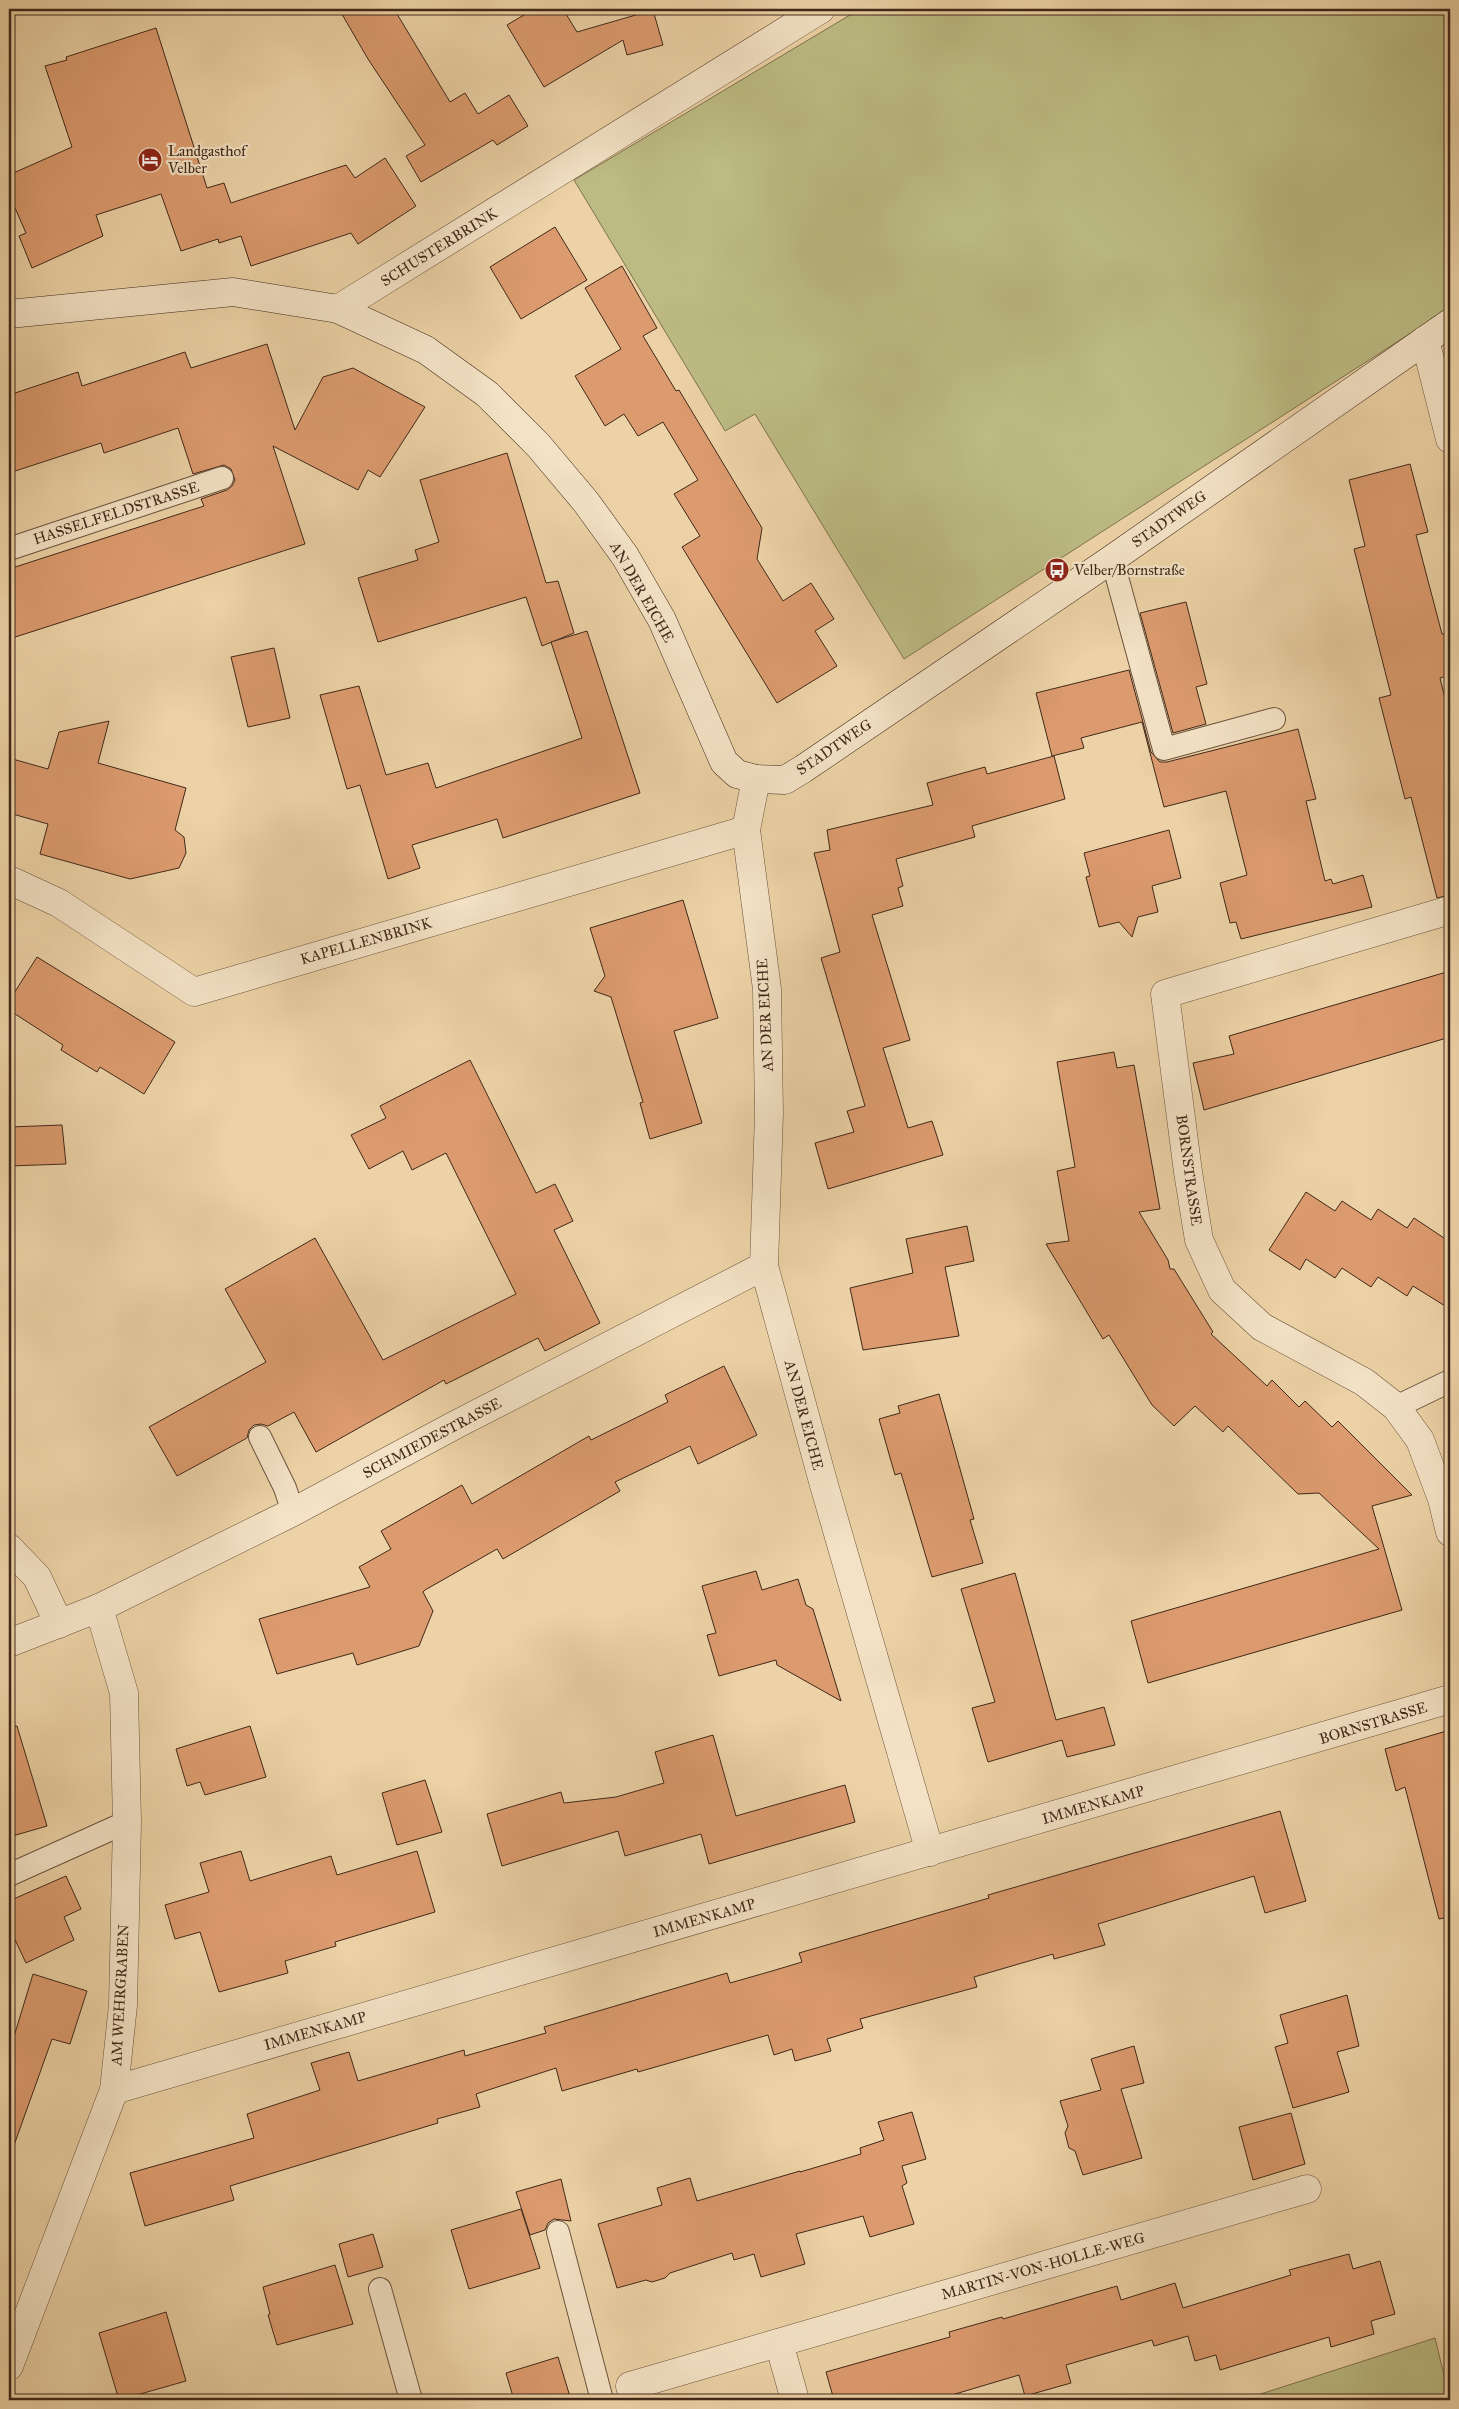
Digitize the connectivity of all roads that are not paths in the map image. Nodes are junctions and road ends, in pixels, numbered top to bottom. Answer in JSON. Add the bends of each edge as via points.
{"nodes":[{"id":1,"x":821,"y":9,"type":"edge"},
{"id":2,"x":338,"y":309,"type":"junction"},
{"id":3,"x":9,"y":314,"type":"edge"},
{"id":4,"x":1450,"y":323,"type":"edge"},
{"id":5,"x":1425,"y":340,"type":"junction"},
{"id":6,"x":1450,"y":439,"type":"edge"},
{"id":7,"x":222,"y":478,"type":"dead end"},
{"id":8,"x":9,"y":549,"type":"edge"},
{"id":9,"x":1112,"y":559,"type":"junction"},
{"id":10,"x":1274,"y":719,"type":"dead end"},
{"id":11,"x":756,"y":779,"type":"junction"},
{"id":12,"x":746,"y":830,"type":"junction"},
{"id":13,"x":9,"y":880,"type":"edge"},
{"id":14,"x":1450,"y":910,"type":"edge"},
{"id":15,"x":764,"y":1266,"type":"junction"},
{"id":16,"x":1450,"y":1380,"type":"edge"},
{"id":17,"x":1396,"y":1407,"type":"junction"},
{"id":18,"x":260,"y":1436,"type":"dead end"},
{"id":19,"x":293,"y":1512,"type":"junction"},
{"id":20,"x":1450,"y":1532,"type":"edge"},
{"id":21,"x":9,"y":1548,"type":"edge"},
{"id":22,"x":99,"y":1608,"type":"junction"},
{"id":23,"x":59,"y":1624,"type":"junction"},
{"id":24,"x":9,"y":1643,"type":"edge"},
{"id":25,"x":1450,"y":1699,"type":"edge"},
{"id":26,"x":1295,"y":1746,"type":"joint"},
{"id":27,"x":127,"y":1822,"type":"junction"},
{"id":28,"x":930,"y":1852,"type":"junction"},
{"id":29,"x":9,"y":1875,"type":"edge"},
{"id":30,"x":114,"y":2090,"type":"junction"},
{"id":31,"x":1307,"y":2189,"type":"dead end"},
{"id":32,"x":558,"y":2232,"type":"dead end"},
{"id":33,"x":380,"y":2288,"type":"dead end"},
{"id":34,"x":779,"y":2343,"type":"junction"},
{"id":35,"x":9,"y":2366,"type":"edge"},
{"id":36,"x":411,"y":2400,"type":"edge"},
{"id":37,"x":602,"y":2400,"type":"edge"},
{"id":38,"x":634,"y":2400,"type":"edge"},
{"id":39,"x":795,"y":2400,"type":"edge"}],
"edges":[{"from":1,"to":2,"type":"street","name":"SCHUSTERBRINK"},
{"from":2,"to":3,"type":"street","via":[[233,292]]},
{"from":2,"to":11,"type":"street","name":"AN DER EICHE","via":[[426,350],[488,394],[538,445],[586,502],[625,556],[662,620],[724,762],[737,774]]},
{"from":4,"to":5,"type":"street","name":"STADTWEG"},
{"from":5,"to":6,"type":"street"},
{"from":5,"to":9,"type":"street","name":"STADTWEG"},
{"from":7,"to":8,"type":"lane","name":"HASSELFELDSTRASSE"},
{"from":9,"to":10,"type":"lane","via":[[1164,749]]},
{"from":9,"to":11,"type":"street","name":"STADTWEG","via":[[803,770],[785,780]]},
{"from":11,"to":12,"type":"street","name":"AN DER EICHE"},
{"from":12,"to":13,"type":"street","name":"KAPELLENBRINK","via":[[194,992],[59,903]]},
{"from":12,"to":15,"type":"street","name":"AN DER EICHE","via":[[767,989],[769,1113]]},
{"from":14,"to":17,"type":"street","name":"BORNSTRASSE","via":[[1165,994],[1199,1240],[1222,1290],[1262,1327],[1364,1382]]},
{"from":15,"to":19,"type":"street","name":"SCHMIEDESTRASSE"},
{"from":15,"to":28,"type":"street","name":"AN DER EICHE"},
{"from":16,"to":17,"type":"lane"},
{"from":17,"to":20,"type":"street","name":"BORNSTRASSE","via":[[1420,1440],[1442,1499]]},
{"from":18,"to":19,"type":"lane"},
{"from":19,"to":22,"type":"street","name":"SCHMIEDESTRASSE"},
{"from":21,"to":23,"type":"street","via":[[37,1577]]},
{"from":22,"to":23,"type":"street","name":"SCHMIEDESTRASSE"},
{"from":22,"to":27,"type":"street","name":"AM WEHRGRABEN","via":[[124,1693]]},
{"from":23,"to":24,"type":"street","name":"SCHMIEDESTRASSE"},
{"from":25,"to":26,"type":"street","name":"BORNSTRASSE"},
{"from":26,"to":28,"type":"street","name":"IMMENKAMP"},
{"from":27,"to":29,"type":"lane"},
{"from":27,"to":30,"type":"street","name":"AM WEHRGRABEN","via":[[123,2005]]},
{"from":28,"to":30,"type":"street","name":"IMMENKAMP"},
{"from":30,"to":35,"type":"street","name":"AM WEHRGRABEN"},
{"from":31,"to":34,"type":"street","name":"MARTIN-VON-HOLLE-WEG"},
{"from":32,"to":37,"type":"lane"},
{"from":33,"to":36,"type":"lane"},
{"from":34,"to":38,"type":"street","name":"MARTIN-VON-HOLLE-WEG","via":[[630,2386]]},
{"from":34,"to":39,"type":"street"}]}
